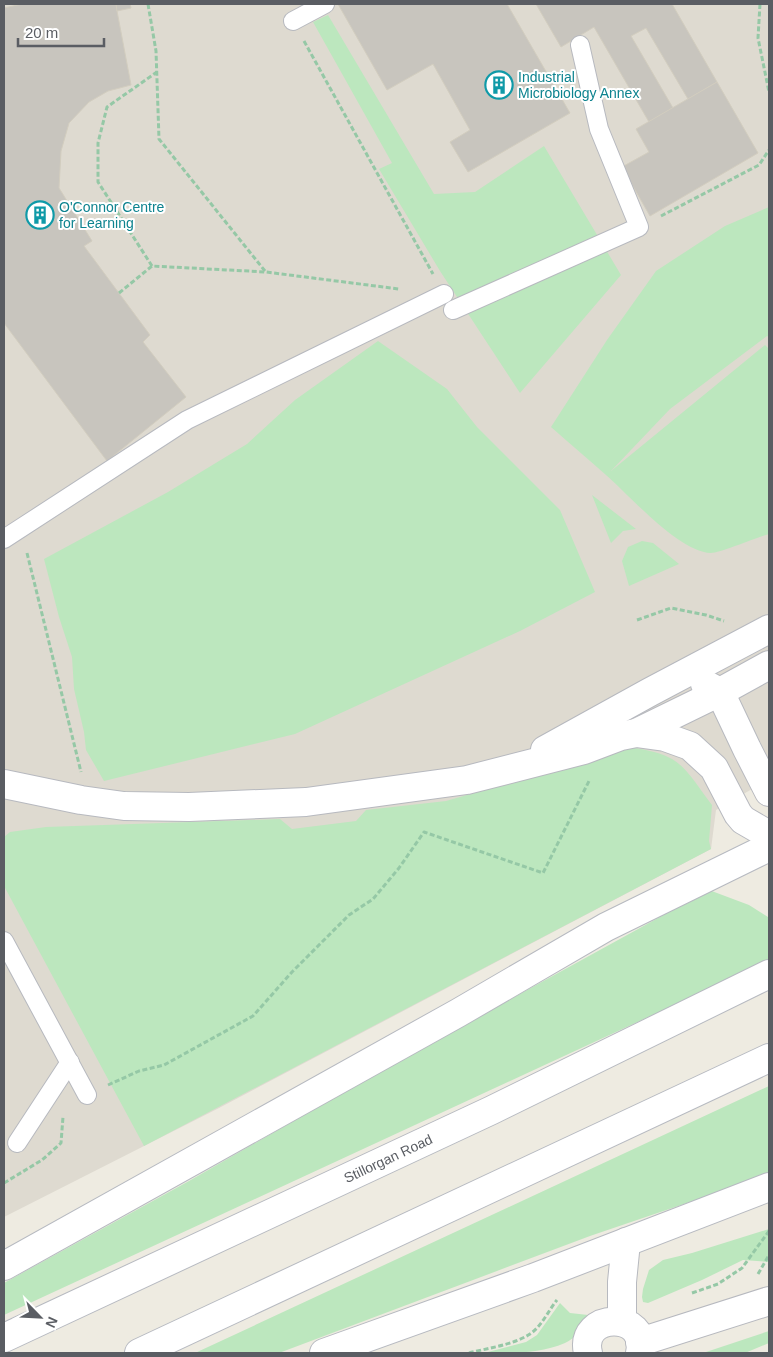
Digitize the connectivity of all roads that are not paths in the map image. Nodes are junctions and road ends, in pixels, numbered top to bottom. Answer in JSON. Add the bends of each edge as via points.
{"nodes":[{"id":1,"x":325,"y":4,"type":"edge"},
{"id":2,"x":293,"y":21,"type":"road end"},
{"id":3,"x":580,"y":45,"type":"dead end"},
{"id":4,"x":444,"y":294,"type":"road end"},
{"id":5,"x":453,"y":310,"type":"dead end"},
{"id":6,"x":4,"y":539,"type":"edge"},
{"id":7,"x":769,"y":629,"type":"edge"},
{"id":8,"x":769,"y":665,"type":"edge"},
{"id":9,"x":686,"y":673,"type":"junction"},
{"id":10,"x":720,"y":692,"type":"junction"},
{"id":11,"x":636,"y":733,"type":"junction"},
{"id":12,"x":4,"y":764,"type":"edge"},
{"id":13,"x":511,"y":769,"type":"junction"},
{"id":14,"x":4,"y":777,"type":"edge"},
{"id":15,"x":4,"y":784,"type":"edge"},
{"id":16,"x":769,"y":792,"type":"edge"},
{"id":17,"x":769,"y":835,"type":"edge"},
{"id":18,"x":769,"y":847,"type":"edge"},
{"id":19,"x":4,"y":941,"type":"edge"},
{"id":20,"x":769,"y":974,"type":"edge"},
{"id":21,"x":769,"y":1058,"type":"edge"},
{"id":22,"x":70,"y":1062,"type":"junction"},
{"id":23,"x":87,"y":1095,"type":"road end"},
{"id":24,"x":17,"y":1143,"type":"dead end"},
{"id":25,"x":769,"y":1187,"type":"edge"},
{"id":26,"x":626,"y":1242,"type":"junction"},
{"id":27,"x":4,"y":1266,"type":"edge"},
{"id":28,"x":762,"y":1291,"type":"edge"},
{"id":29,"x":622,"y":1322,"type":"junction"},
{"id":30,"x":4,"y":1338,"type":"edge"},
{"id":31,"x":640,"y":1348,"type":"edge"},
{"id":32,"x":139,"y":1353,"type":"edge"},
{"id":33,"x":324,"y":1353,"type":"edge"},
{"id":34,"x":588,"y":1353,"type":"edge"}],
"edges":[{"from":1,"to":2,"type":"lane"},
{"from":3,"to":5,"type":"lane","via":[[599,129],[639,227]]},
{"from":4,"to":6,"type":"lane","via":[[187,420]]},
{"from":7,"to":9,"type":"main road"},
{"from":8,"to":10,"type":"main road"},
{"from":9,"to":10,"type":"main road"},
{"from":9,"to":13,"type":"main road"},
{"from":10,"to":11,"type":"main road"},
{"from":10,"to":16,"type":"main road"},
{"from":11,"to":13,"type":"main road"},
{"from":11,"to":17,"type":"main road","via":[[665,737],[690,746],[714,768],[743,820]]},
{"from":12,"to":14,"type":"main road"},
{"from":13,"to":15,"type":"main road","via":[[467,780],[306,802],[189,807],[124,806]]},
{"from":18,"to":27,"type":"main road","via":[[606,927]]},
{"from":19,"to":22,"type":"lane"},
{"from":20,"to":30,"type":"main road","name":"Stillorgan Road","via":[[492,1110]]},
{"from":21,"to":32,"type":"main road"},
{"from":22,"to":23,"type":"lane"},
{"from":22,"to":24,"type":"lane"},
{"from":25,"to":26,"type":"main road"},
{"from":26,"to":29,"type":"main road"},
{"from":26,"to":33,"type":"main road"},
{"from":28,"to":31,"type":"main road"},
{"from":29,"to":31,"type":"main road","via":[[637,1334]]},
{"from":29,"to":34,"type":"main road","via":[[614,1320],[598,1326],[588,1340]]}]}
